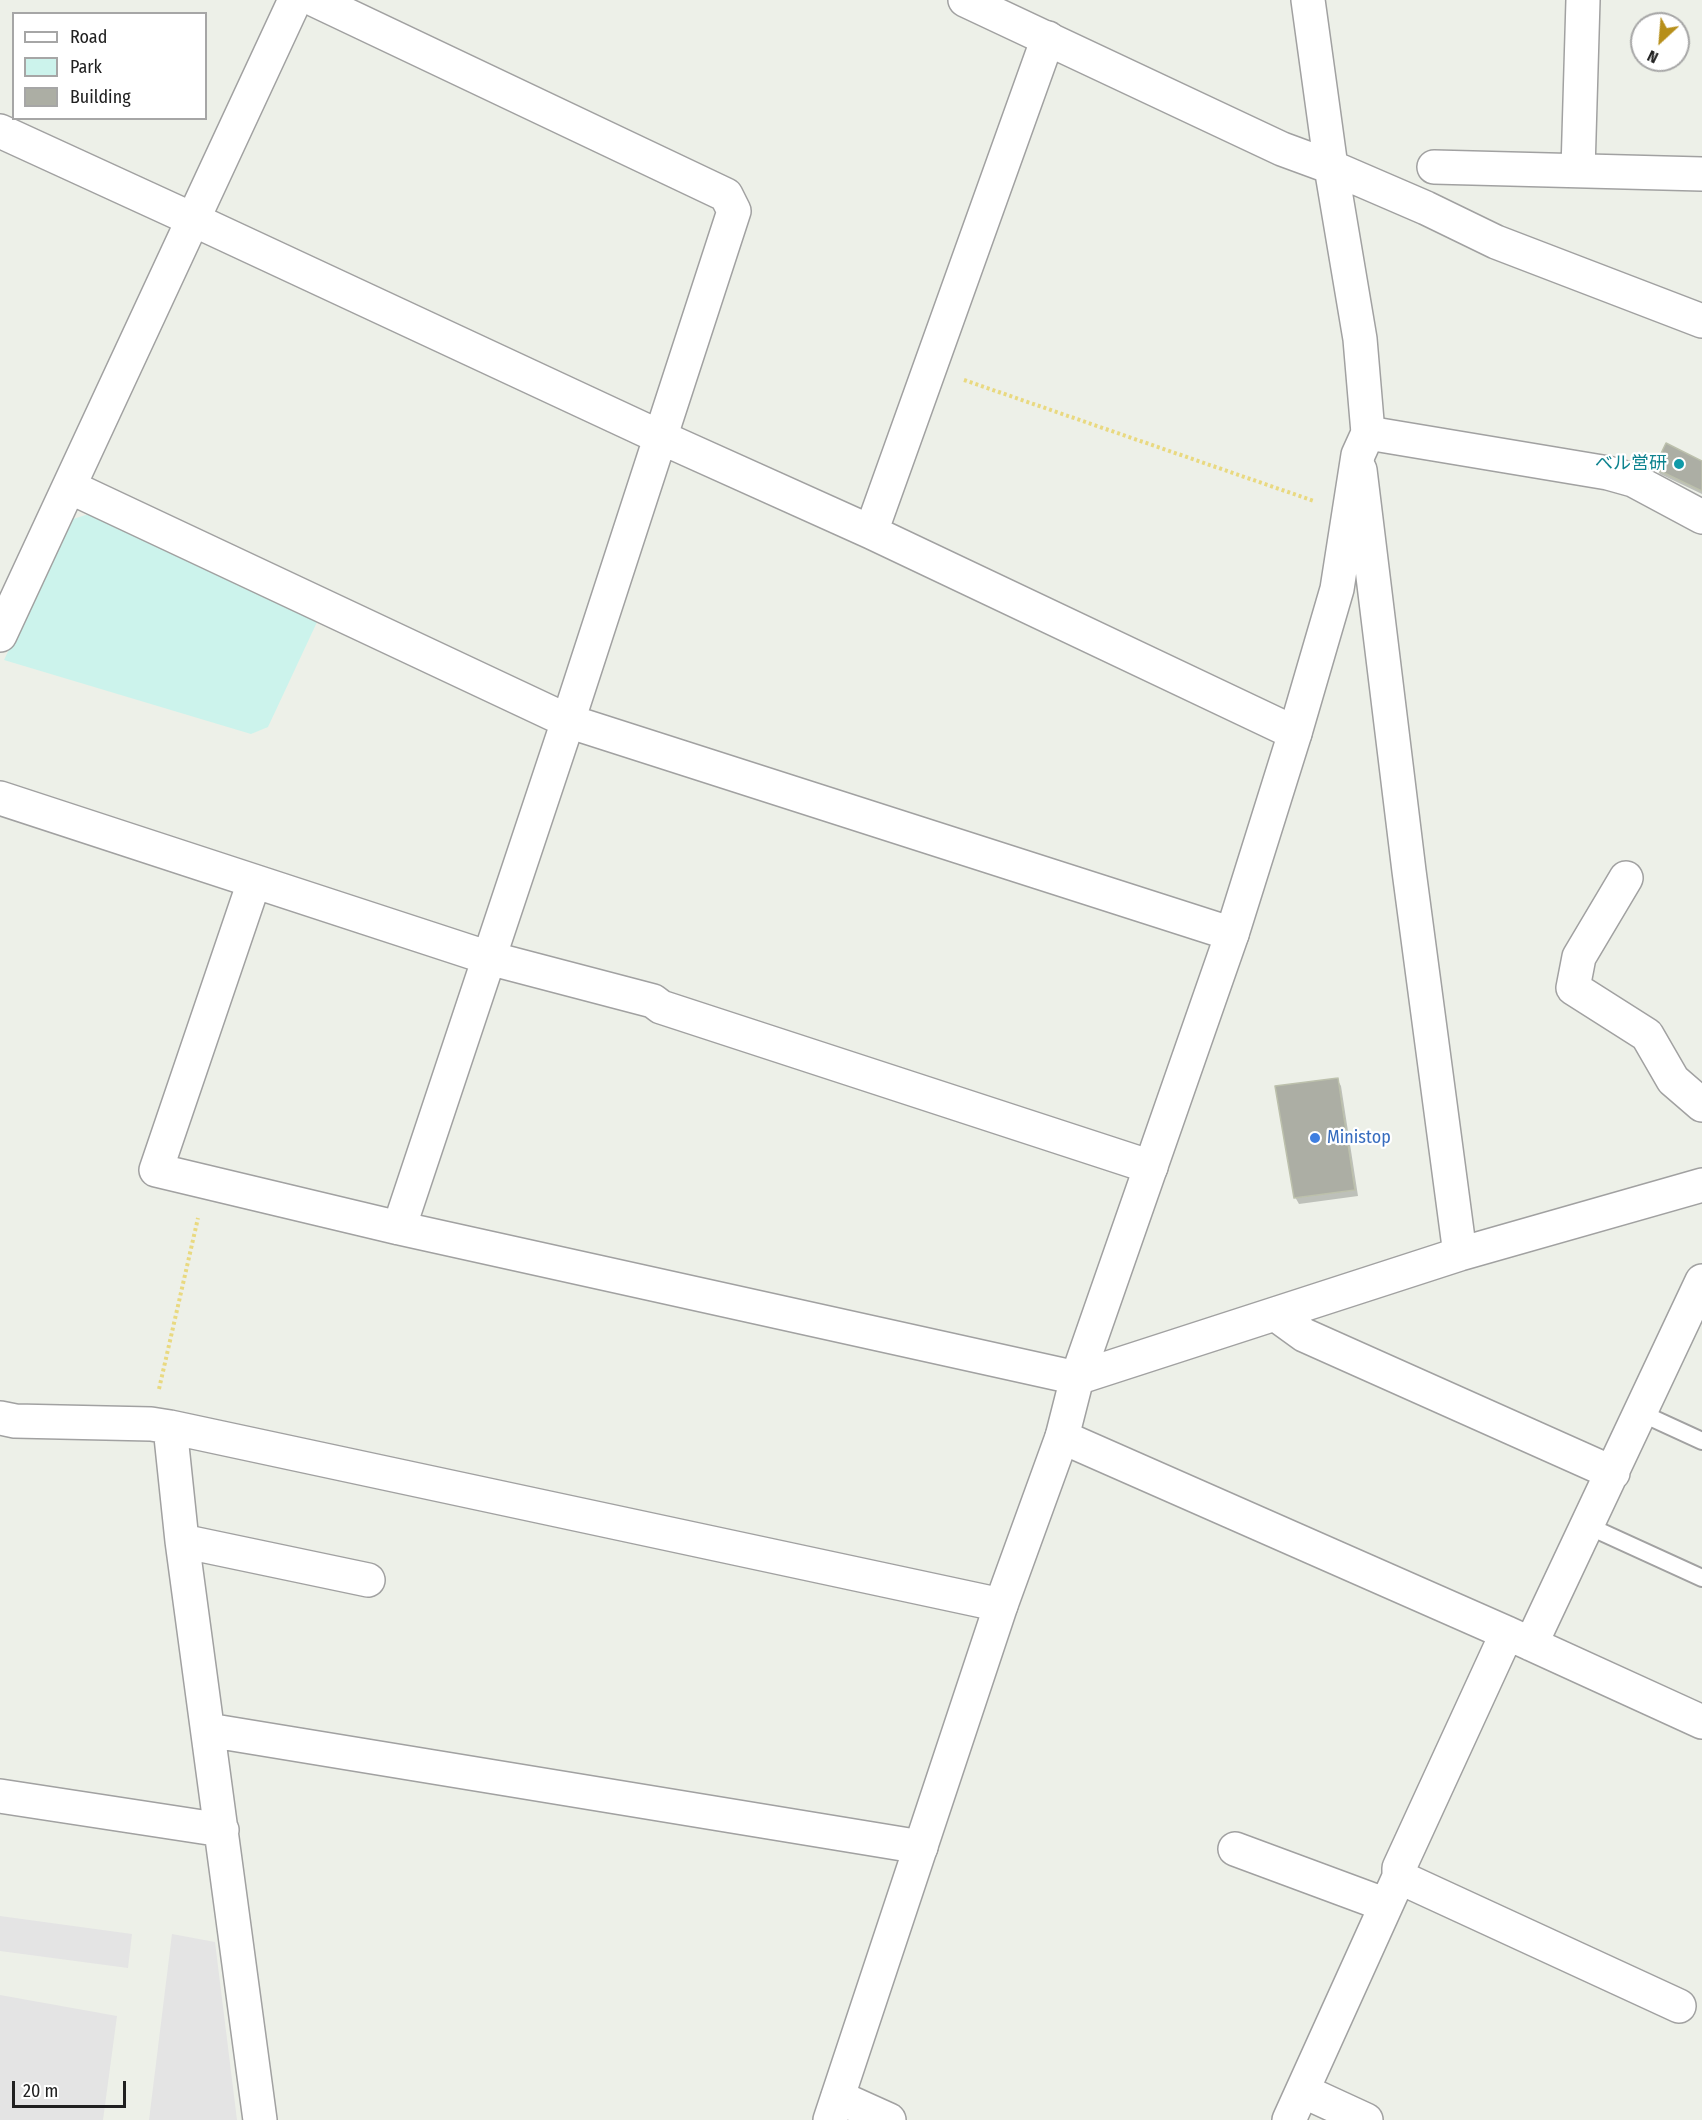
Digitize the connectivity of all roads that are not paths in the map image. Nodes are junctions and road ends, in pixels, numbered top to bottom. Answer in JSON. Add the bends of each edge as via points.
{"nodes":[{"id":1,"x":295,"y":0,"type":"edge"},
{"id":2,"x":315,"y":0,"type":"edge"},
{"id":3,"x":965,"y":0,"type":"edge"},
{"id":4,"x":1308,"y":0,"type":"edge"},
{"id":5,"x":1583,"y":0,"type":"edge"},
{"id":6,"x":1048,"y":38,"type":"junction"},
{"id":7,"x":0,"y":131,"type":"edge"},
{"id":8,"x":1331,"y":167,"type":"junction"},
{"id":9,"x":1434,"y":167,"type":"dead end"},
{"id":10,"x":1578,"y":170,"type":"junction"},
{"id":11,"x":1702,"y":174,"type":"edge"},
{"id":12,"x":194,"y":220,"type":"junction"},
{"id":13,"x":1702,"y":321,"type":"edge"},
{"id":14,"x":660,"y":437,"type":"junction"},
{"id":15,"x":1363,"y":444,"type":"junction"},
{"id":16,"x":70,"y":487,"type":"junction"},
{"id":17,"x":1702,"y":517,"type":"edge"},
{"id":18,"x":871,"y":532,"type":"junction"},
{"id":19,"x":0,"y":635,"type":"edge"},
{"id":20,"x":568,"y":721,"type":"junction"},
{"id":21,"x":1295,"y":733,"type":"junction"},
{"id":22,"x":0,"y":798,"type":"edge"},
{"id":23,"x":1626,"y":878,"type":"dead end"},
{"id":24,"x":254,"y":882,"type":"junction"},
{"id":25,"x":1232,"y":934,"type":"junction"},
{"id":26,"x":489,"y":958,"type":"junction"},
{"id":27,"x":1702,"y":1105,"type":"edge"},
{"id":28,"x":1150,"y":1167,"type":"junction"},
{"id":29,"x":1702,"y":1185,"type":"edge"},
{"id":30,"x":399,"y":1228,"type":"junction"},
{"id":31,"x":1460,"y":1254,"type":"junction"},
{"id":32,"x":1700,"y":1291,"type":"edge"},
{"id":33,"x":1275,"y":1314,"type":"junction"},
{"id":34,"x":1077,"y":1378,"type":"junction"},
{"id":35,"x":1641,"y":1413,"type":"junction"},
{"id":36,"x":0,"y":1418,"type":"edge"},
{"id":37,"x":160,"y":1426,"type":"junction"},
{"id":38,"x":1062,"y":1437,"type":"junction"},
{"id":39,"x":1702,"y":1442,"type":"edge"},
{"id":40,"x":1613,"y":1473,"type":"junction"},
{"id":41,"x":1586,"y":1525,"type":"junction"},
{"id":42,"x":182,"y":1541,"type":"junction"},
{"id":43,"x":1702,"y":1578,"type":"edge"},
{"id":44,"x":368,"y":1580,"type":"dead end"},
{"id":45,"x":1001,"y":1605,"type":"junction"},
{"id":46,"x":1519,"y":1638,"type":"junction"},
{"id":47,"x":1702,"y":1722,"type":"edge"},
{"id":48,"x":208,"y":1731,"type":"junction"},
{"id":49,"x":0,"y":1796,"type":"edge"},
{"id":50,"x":222,"y":1830,"type":"junction"},
{"id":51,"x":921,"y":1847,"type":"junction"},
{"id":52,"x":1235,"y":1849,"type":"dead end"},
{"id":53,"x":1392,"y":1891,"type":"junction"},
{"id":54,"x":1679,"y":2006,"type":"dead end"},
{"id":55,"x":1302,"y":2091,"type":"junction"},
{"id":56,"x":834,"y":2108,"type":"edge"},
{"id":57,"x":260,"y":2120,"type":"edge"},
{"id":58,"x":889,"y":2120,"type":"edge"},
{"id":59,"x":1289,"y":2120,"type":"edge"},
{"id":60,"x":1366,"y":2120,"type":"edge"}],
"edges":[{"from":1,"to":12,"type":"street"},
{"from":2,"to":14,"type":"street","via":[[726,195],[734,211]]},
{"from":3,"to":6,"type":"street"},
{"from":4,"to":8,"type":"street"},
{"from":5,"to":10,"type":"street"},
{"from":6,"to":8,"type":"street","via":[[1282,149]]},
{"from":6,"to":18,"type":"street"},
{"from":7,"to":12,"type":"street"},
{"from":8,"to":13,"type":"street","via":[[1496,242]]},
{"from":8,"to":15,"type":"street","via":[[1360,339]]},
{"from":9,"to":10,"type":"street"},
{"from":10,"to":11,"type":"street"},
{"from":12,"to":14,"type":"street"},
{"from":12,"to":16,"type":"street"},
{"from":14,"to":18,"type":"street"},
{"from":14,"to":20,"type":"street"},
{"from":15,"to":17,"type":"street","via":[[1608,473],[1633,480]]},
{"from":15,"to":21,"type":"street","via":[[1337,589]]},
{"from":15,"to":31,"type":"street","via":[[1409,871]]},
{"from":16,"to":19,"type":"street"},
{"from":16,"to":20,"type":"street"},
{"from":18,"to":21,"type":"street"},
{"from":20,"to":25,"type":"street"},
{"from":20,"to":26,"type":"street"},
{"from":21,"to":25,"type":"street"},
{"from":22,"to":24,"type":"street"},
{"from":23,"to":27,"type":"street","via":[[1579,957],[1573,988],[1647,1035],[1673,1080]]},
{"from":24,"to":26,"type":"street"},
{"from":24,"to":30,"type":"street","via":[[156,1170]]},
{"from":25,"to":28,"type":"street"},
{"from":26,"to":28,"type":"street","via":[[653,1001],[661,1007]]},
{"from":26,"to":30,"type":"street"},
{"from":28,"to":34,"type":"street"},
{"from":29,"to":31,"type":"street"},
{"from":30,"to":34,"type":"street"},
{"from":31,"to":33,"type":"street"},
{"from":32,"to":35,"type":"street"},
{"from":33,"to":34,"type":"street"},
{"from":33,"to":40,"type":"street","via":[[1304,1335]]},
{"from":34,"to":38,"type":"street"},
{"from":35,"to":39,"type":"lane"},
{"from":35,"to":40,"type":"street"},
{"from":36,"to":37,"type":"street"},
{"from":37,"to":42,"type":"street"},
{"from":37,"to":45,"type":"street"},
{"from":38,"to":45,"type":"street"},
{"from":38,"to":46,"type":"street"},
{"from":40,"to":41,"type":"street"},
{"from":41,"to":43,"type":"lane"},
{"from":41,"to":46,"type":"street"},
{"from":42,"to":44,"type":"street"},
{"from":42,"to":48,"type":"street"},
{"from":45,"to":51,"type":"street"},
{"from":46,"to":47,"type":"street"},
{"from":46,"to":53,"type":"street","via":[[1399,1868]]},
{"from":48,"to":50,"type":"street"},
{"from":48,"to":51,"type":"street"},
{"from":49,"to":50,"type":"street"},
{"from":50,"to":57,"type":"street"},
{"from":51,"to":56,"type":"street"},
{"from":52,"to":53,"type":"street"},
{"from":53,"to":54,"type":"street"},
{"from":53,"to":55,"type":"street"},
{"from":55,"to":59,"type":"street"},
{"from":55,"to":60,"type":"street"},
{"from":56,"to":58,"type":"street"}]}
